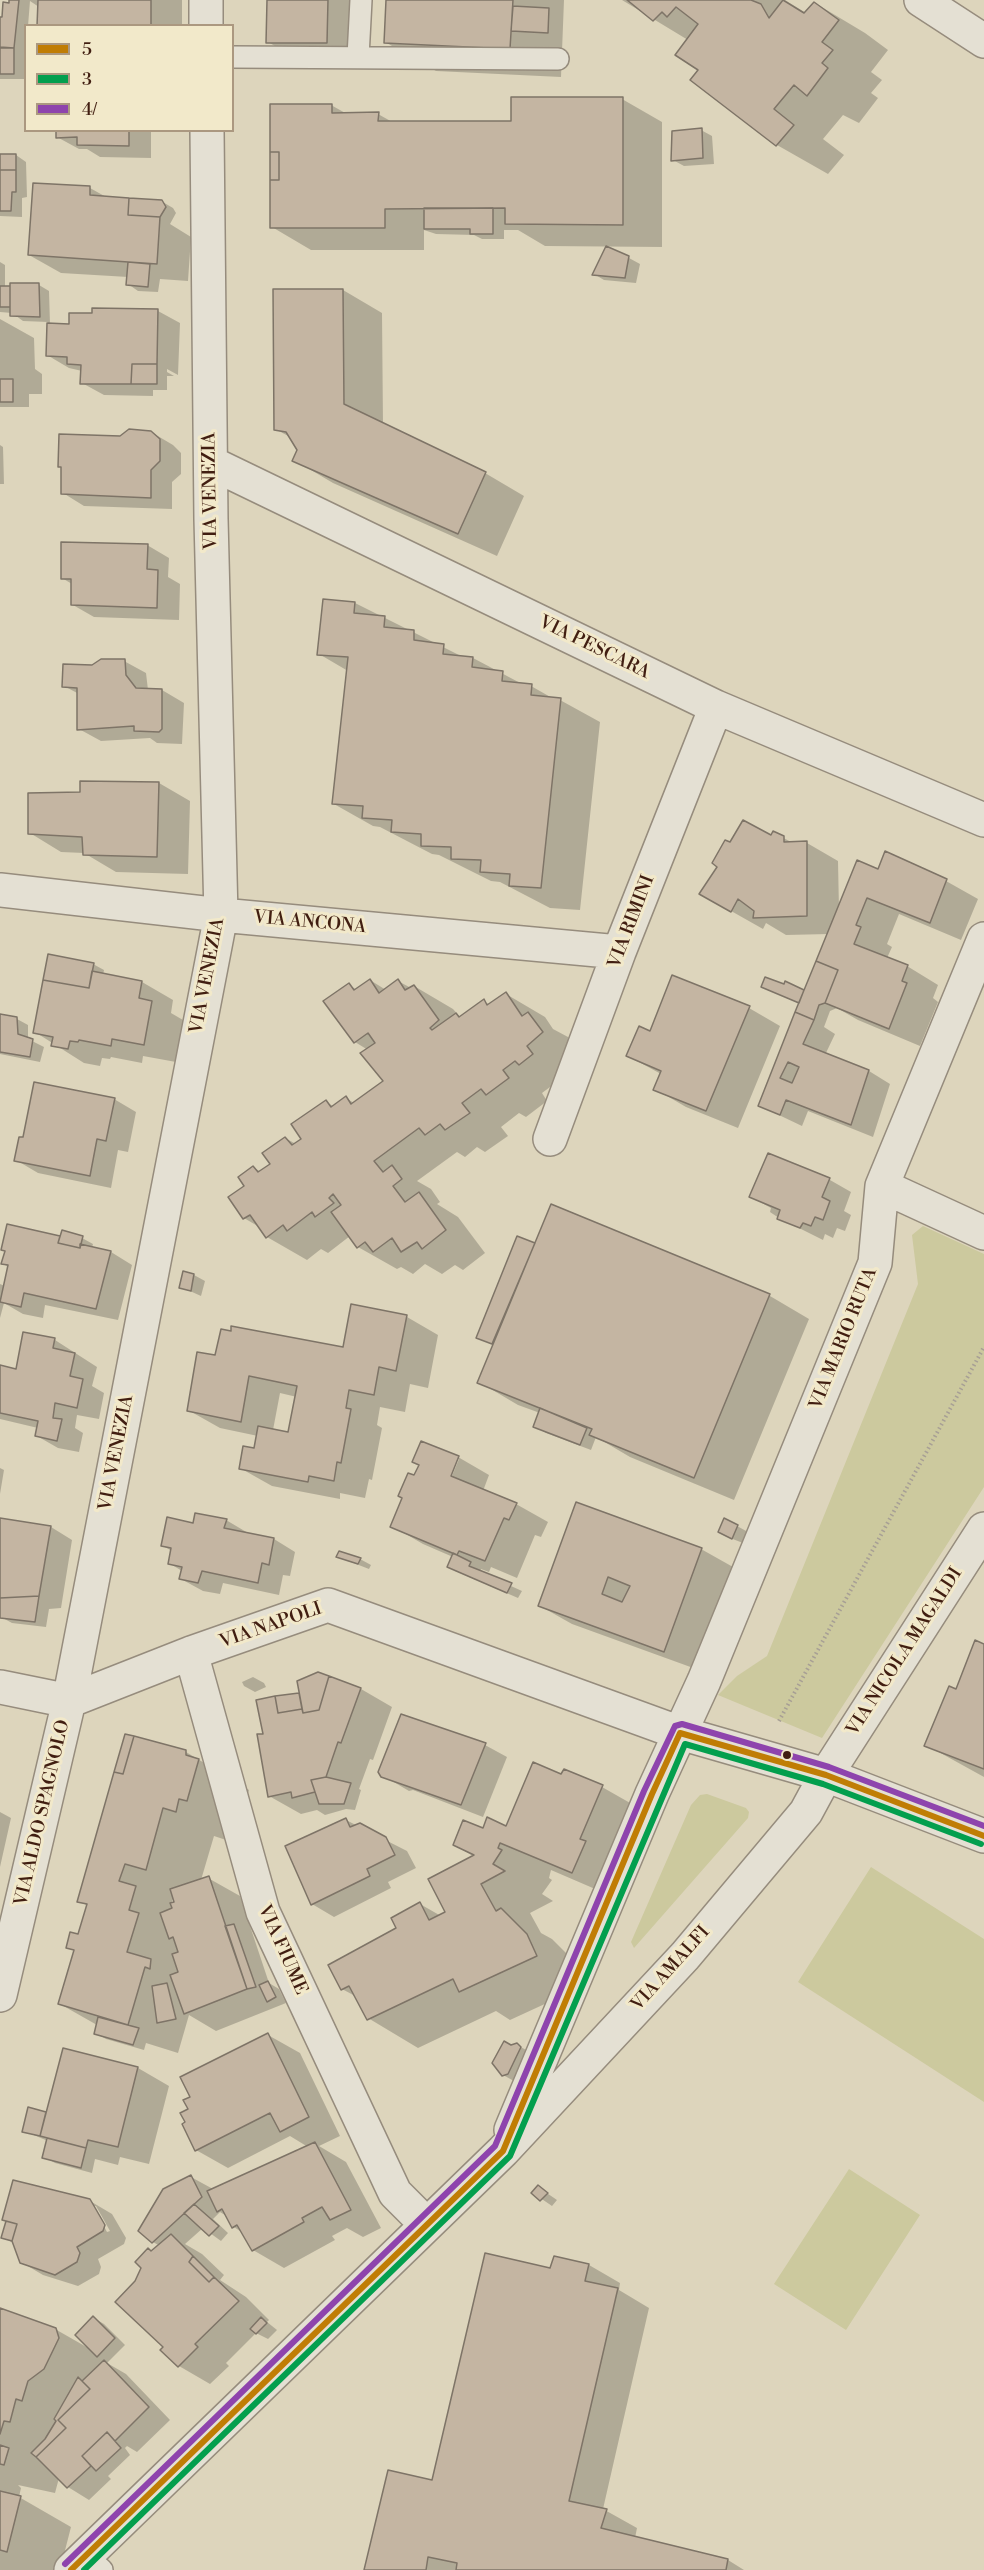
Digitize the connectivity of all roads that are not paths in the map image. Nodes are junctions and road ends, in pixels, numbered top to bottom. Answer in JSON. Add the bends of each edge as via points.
{"nodes":[{"id":1,"x":206,"y":0,"type":"edge"},
{"id":2,"x":361,"y":0,"type":"edge"},
{"id":3,"x":921,"y":0,"type":"edge"},
{"id":4,"x":206,"y":24,"type":"edge"},
{"id":5,"x":984,"y":41,"type":"edge"},
{"id":6,"x":234,"y":57,"type":"edge"},
{"id":7,"x":358,"y":57,"type":"junction"},
{"id":8,"x":558,"y":59,"type":"dead end"},
{"id":9,"x":207,"y":132,"type":"edge"},
{"id":10,"x":211,"y":463,"type":"junction"},
{"id":11,"x":716,"y":707,"type":"junction"},
{"id":12,"x":984,"y":820,"type":"edge"},
{"id":13,"x":0,"y":890,"type":"edge"},
{"id":14,"x":221,"y":915,"type":"junction"},
{"id":15,"x":984,"y":939,"type":"edge"},
{"id":16,"x":620,"y":952,"type":"junction"},
{"id":17,"x":550,"y":1139,"type":"dead end"},
{"id":18,"x":882,"y":1186,"type":"junction"},
{"id":19,"x":984,"y":1233,"type":"edge"},
{"id":20,"x":984,"y":1529,"type":"edge"},
{"id":21,"x":191,"y":1653,"type":"junction"},
{"id":22,"x":0,"y":1687,"type":"edge"},
{"id":23,"x":69,"y":1701,"type":"junction"},
{"id":24,"x":680,"y":1733,"type":"junction"},
{"id":25,"x":826,"y":1775,"type":"junction"},
{"id":26,"x":984,"y":1836,"type":"edge"},
{"id":27,"x":0,"y":1995,"type":"edge"},
{"id":28,"x":503,"y":2151,"type":"junction"},
{"id":29,"x":426,"y":2224,"type":"junction"},
{"id":30,"x":86,"y":2565,"type":"edge"}],
"edges":[{"from":1,"to":4,"type":"street"},
{"from":2,"to":7,"type":"lane"},
{"from":3,"to":5,"type":"street"},
{"from":6,"to":7,"type":"lane"},
{"from":7,"to":8,"type":"lane"},
{"from":9,"to":10,"type":"street","name":"VIA VENEZIA"},
{"from":10,"to":11,"type":"street","name":"VIA PESCARA"},
{"from":10,"to":14,"type":"street","name":"VIA VENEZIA"},
{"from":11,"to":12,"type":"street","name":"VIA PESCARA"},
{"from":11,"to":16,"type":"street","name":"VIA RIMINI"},
{"from":13,"to":14,"type":"street","name":"VIA ANCONA"},
{"from":14,"to":16,"type":"street","name":"VIA ANCONA"},
{"from":14,"to":23,"type":"street","name":"VIA VENEZIA"},
{"from":15,"to":18,"type":"street","name":"VIA MARIO RUTA"},
{"from":16,"to":17,"type":"street","name":"VIA RIMINI"},
{"from":18,"to":19,"type":"street"},
{"from":18,"to":24,"type":"street","name":"VIA MARIO RUTA","via":[[875,1263]]},
{"from":20,"to":25,"type":"street","name":"VIA NICOLA MAGALDI"},
{"from":21,"to":23,"type":"street","name":"VIA NAPOLI"},
{"from":21,"to":24,"type":"street","name":"VIA NAPOLI","via":[[328,1605]]},
{"from":21,"to":29,"type":"street","name":"VIA FIUME","via":[[262,1912],[396,2193]]},
{"from":22,"to":23,"type":"street"},
{"from":23,"to":27,"type":"street","name":"VIA ALDO SPAGNOLO"},
{"from":24,"to":25,"type":"street","name":"VIA NAPOLI"},
{"from":24,"to":28,"type":"street","name":"VIA AMALFI"},
{"from":25,"to":26,"type":"street","name":"VIA NAPOLI"},
{"from":25,"to":28,"type":"street","name":"VIA AMALFI","via":[[806,1812],[692,1947]]},
{"from":28,"to":29,"type":"street","name":"VIA AMALFI"},
{"from":29,"to":30,"type":"street","name":"VIA AMALFI"}]}
